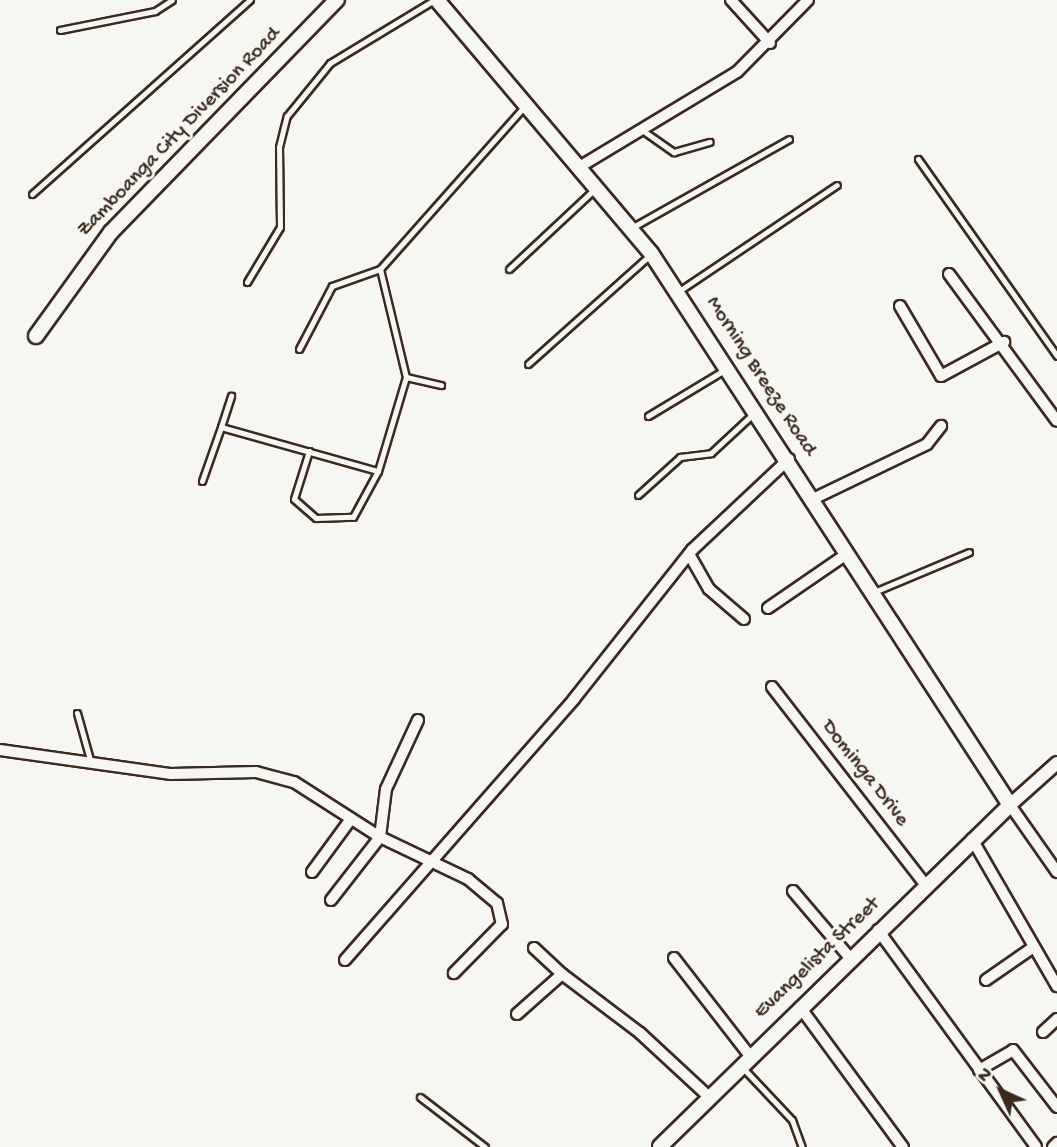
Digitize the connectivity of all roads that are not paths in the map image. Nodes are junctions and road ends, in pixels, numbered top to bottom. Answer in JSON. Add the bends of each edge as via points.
{"nodes":[{"id":1,"x":172,"y":0,"type":"edge"},
{"id":2,"x":250,"y":0,"type":"edge"},
{"id":3,"x":337,"y":0,"type":"edge"},
{"id":4,"x":435,"y":0,"type":"edge"},
{"id":5,"x":731,"y":0,"type":"edge"},
{"id":6,"x":808,"y":0,"type":"edge"},
{"id":7,"x":60,"y":30,"type":"dead end"},
{"id":8,"x":770,"y":43,"type":"junction"},
{"id":9,"x":528,"y":102,"type":"junction"},
{"id":10,"x":642,"y":130,"type":"junction"},
{"id":11,"x":789,"y":139,"type":"dead end"},
{"id":12,"x":710,"y":142,"type":"dead end"},
{"id":13,"x":918,"y":159,"type":"dead end"},
{"id":14,"x":581,"y":166,"type":"junction"},
{"id":15,"x":837,"y":185,"type":"dead end"},
{"id":16,"x":598,"y":186,"type":"junction"},
{"id":17,"x":32,"y":194,"type":"dead end"},
{"id":18,"x":631,"y":228,"type":"junction"},
{"id":19,"x":651,"y":253,"type":"junction"},
{"id":20,"x":380,"y":269,"type":"junction"},
{"id":21,"x":509,"y":269,"type":"dead end"},
{"id":22,"x":949,"y":274,"type":"dead end"},
{"id":23,"x":247,"y":282,"type":"dead end"},
{"id":24,"x":678,"y":291,"type":"junction"},
{"id":25,"x":900,"y":306,"type":"dead end"},
{"id":26,"x":36,"y":336,"type":"dead end"},
{"id":27,"x":1004,"y":342,"type":"junction"},
{"id":28,"x":299,"y":349,"type":"dead end"},
{"id":29,"x":1057,"y":356,"type":"edge"},
{"id":30,"x":528,"y":364,"type":"dead end"},
{"id":31,"x":729,"y":367,"type":"junction"},
{"id":32,"x":406,"y":377,"type":"junction"},
{"id":33,"x":441,"y":385,"type":"dead end"},
{"id":34,"x":231,"y":396,"type":"dead end"},
{"id":35,"x":757,"y":410,"type":"junction"},
{"id":36,"x":648,"y":416,"type":"dead end"},
{"id":37,"x":1057,"y":421,"type":"edge"},
{"id":38,"x":941,"y":426,"type":"dead end"},
{"id":39,"x":221,"y":427,"type":"junction"},
{"id":40,"x":309,"y":451,"type":"junction"},
{"id":41,"x":789,"y":459,"type":"junction"},
{"id":42,"x":378,"y":471,"type":"junction"},
{"id":43,"x":202,"y":481,"type":"dead end"},
{"id":44,"x":639,"y":495,"type":"dead end"},
{"id":45,"x":815,"y":498,"type":"junction"},
{"id":46,"x":969,"y":552,"type":"dead end"},
{"id":47,"x":848,"y":553,"type":"junction"},
{"id":48,"x":689,"y":554,"type":"junction"},
{"id":49,"x":871,"y":593,"type":"junction"},
{"id":50,"x":768,"y":608,"type":"dead end"},
{"id":51,"x":744,"y":619,"type":"dead end"},
{"id":52,"x":772,"y":687,"type":"dead end"},
{"id":53,"x":77,"y":713,"type":"dead end"},
{"id":54,"x":418,"y":720,"type":"dead end"},
{"id":55,"x":0,"y":750,"type":"edge"},
{"id":56,"x":91,"y":763,"type":"junction"},
{"id":57,"x":1057,"y":763,"type":"edge"},
{"id":58,"x":1010,"y":805,"type":"junction"},
{"id":59,"x":351,"y":819,"type":"junction"},
{"id":60,"x":380,"y":837,"type":"junction"},
{"id":61,"x":972,"y":839,"type":"junction"},
{"id":62,"x":428,"y":862,"type":"junction"},
{"id":63,"x":312,"y":872,"type":"dead end"},
{"id":64,"x":1057,"y":872,"type":"edge"},
{"id":65,"x":925,"y":884,"type":"junction"},
{"id":66,"x":793,"y":891,"type":"dead end"},
{"id":67,"x":331,"y":900,"type":"dead end"},
{"id":68,"x":878,"y":930,"type":"junction"},
{"id":69,"x":534,"y":948,"type":"dead end"},
{"id":70,"x":1032,"y":948,"type":"junction"},
{"id":71,"x":674,"y":958,"type":"dead end"},
{"id":72,"x":850,"y":958,"type":"junction"},
{"id":73,"x":345,"y":960,"type":"dead end"},
{"id":74,"x":454,"y":973,"type":"dead end"},
{"id":75,"x":562,"y":974,"type":"junction"},
{"id":76,"x":986,"y":980,"type":"dead end"},
{"id":77,"x":1057,"y":986,"type":"edge"},
{"id":78,"x":800,"y":1007,"type":"junction"},
{"id":79,"x":517,"y":1014,"type":"dead end"},
{"id":80,"x":1057,"y":1019,"type":"edge"},
{"id":81,"x":1043,"y":1032,"type":"dead end"},
{"id":82,"x":745,"y":1060,"type":"junction"},
{"id":83,"x":979,"y":1070,"type":"junction"},
{"id":84,"x":420,"y":1097,"type":"dead end"},
{"id":85,"x":709,"y":1097,"type":"junction"},
{"id":86,"x":1057,"y":1107,"type":"edge"},
{"id":87,"x":1057,"y":1143,"type":"edge"},
{"id":88,"x":485,"y":1147,"type":"edge"},
{"id":89,"x":660,"y":1147,"type":"edge"},
{"id":90,"x":802,"y":1147,"type":"edge"},
{"id":91,"x":904,"y":1147,"type":"edge"},
{"id":92,"x":1036,"y":1147,"type":"edge"},
{"id":93,"x":1053,"y":1147,"type":"edge"}],
"edges":[{"from":1,"to":7,"type":"lane","via":[[155,11]]},
{"from":2,"to":17,"type":"lane"},
{"from":3,"to":26,"type":"main road","name":"Zamboanga City Diversion Road","via":[[141,199]]},
{"from":4,"to":9,"type":"main road","name":"Morning Breeze Road"},
{"from":4,"to":23,"type":"lane","via":[[330,63],[287,116],[279,147],[280,227]]},
{"from":5,"to":8,"type":"street"},
{"from":6,"to":8,"type":"street"},
{"from":8,"to":10,"type":"street","via":[[737,72]]},
{"from":9,"to":14,"type":"main road","name":"Morning Breeze Road"},
{"from":9,"to":20,"type":"lane"},
{"from":10,"to":12,"type":"lane","via":[[674,152]]},
{"from":10,"to":14,"type":"street"},
{"from":11,"to":18,"type":"lane"},
{"from":13,"to":29,"type":"lane"},
{"from":14,"to":16,"type":"main road","name":"Morning Breeze Road"},
{"from":15,"to":24,"type":"lane"},
{"from":16,"to":18,"type":"main road","name":"Morning Breeze Road"},
{"from":16,"to":21,"type":"lane"},
{"from":18,"to":19,"type":"main road","name":"Morning Breeze Road"},
{"from":19,"to":24,"type":"main road","name":"Morning Breeze Road"},
{"from":19,"to":30,"type":"lane"},
{"from":20,"to":28,"type":"lane","via":[[332,286]]},
{"from":20,"to":32,"type":"lane"},
{"from":22,"to":27,"type":"street"},
{"from":24,"to":31,"type":"main road","name":"Morning Breeze Road"},
{"from":25,"to":27,"type":"street","via":[[941,376]]},
{"from":27,"to":37,"type":"street"},
{"from":31,"to":35,"type":"main road","name":"Morning Breeze Road"},
{"from":31,"to":36,"type":"lane"},
{"from":32,"to":33,"type":"lane"},
{"from":32,"to":42,"type":"lane"},
{"from":34,"to":39,"type":"lane"},
{"from":35,"to":41,"type":"main road","name":"Morning Breeze Road"},
{"from":35,"to":44,"type":"lane","via":[[711,453],[680,457]]},
{"from":38,"to":45,"type":"street","via":[[926,443]]},
{"from":39,"to":40,"type":"lane"},
{"from":39,"to":43,"type":"lane"},
{"from":40,"to":42,"type":"lane"},
{"from":40,"to":42,"type":"lane","via":[[294,499],[316,518],[353,517]]},
{"from":41,"to":45,"type":"main road","name":"Morning Breeze Road"},
{"from":41,"to":48,"type":"street"},
{"from":45,"to":47,"type":"main road","name":"Morning Breeze Road"},
{"from":46,"to":49,"type":"lane"},
{"from":47,"to":49,"type":"main road","name":"Morning Breeze Road"},
{"from":47,"to":50,"type":"street"},
{"from":48,"to":51,"type":"street","via":[[709,589]]},
{"from":48,"to":62,"type":"street","via":[[597,671]]},
{"from":49,"to":58,"type":"main road","name":"Morning Breeze Road"},
{"from":52,"to":65,"type":"street","name":"Dominga Drive"},
{"from":53,"to":56,"type":"lane"},
{"from":54,"to":60,"type":"street","via":[[386,789]]},
{"from":55,"to":56,"type":"street"},
{"from":56,"to":59,"type":"street","via":[[171,774],[275,775]]},
{"from":57,"to":58,"type":"street"},
{"from":58,"to":61,"type":"main road","name":"Evangelista Street"},
{"from":58,"to":64,"type":"street"},
{"from":59,"to":60,"type":"street"},
{"from":59,"to":63,"type":"street"},
{"from":60,"to":62,"type":"street"},
{"from":60,"to":67,"type":"street"},
{"from":61,"to":65,"type":"main road","name":"Evangelista Street"},
{"from":61,"to":70,"type":"street"},
{"from":62,"to":73,"type":"street"},
{"from":62,"to":74,"type":"street","via":[[468,880],[503,911],[498,929]]},
{"from":65,"to":68,"type":"main road","name":"Evangelista Street"},
{"from":66,"to":72,"type":"street"},
{"from":68,"to":72,"type":"main road","name":"Evangelista Street"},
{"from":68,"to":83,"type":"street"},
{"from":69,"to":75,"type":"street"},
{"from":70,"to":76,"type":"street"},
{"from":70,"to":77,"type":"street"},
{"from":71,"to":82,"type":"street"},
{"from":72,"to":78,"type":"main road","name":"Evangelista Street"},
{"from":75,"to":79,"type":"street"},
{"from":75,"to":85,"type":"street","via":[[640,1032]]},
{"from":78,"to":82,"type":"main road","name":"Evangelista Street"},
{"from":78,"to":91,"type":"street"},
{"from":80,"to":81,"type":"street"},
{"from":82,"to":85,"type":"main road","name":"Evangelista Street"},
{"from":82,"to":90,"type":"lane","via":[[792,1120]]},
{"from":83,"to":86,"type":"street","via":[[1013,1050]]},
{"from":83,"to":92,"type":"street"},
{"from":84,"to":88,"type":"lane"},
{"from":85,"to":89,"type":"main road","name":"Evangelista Street"},
{"from":87,"to":93,"type":"street"}]}
